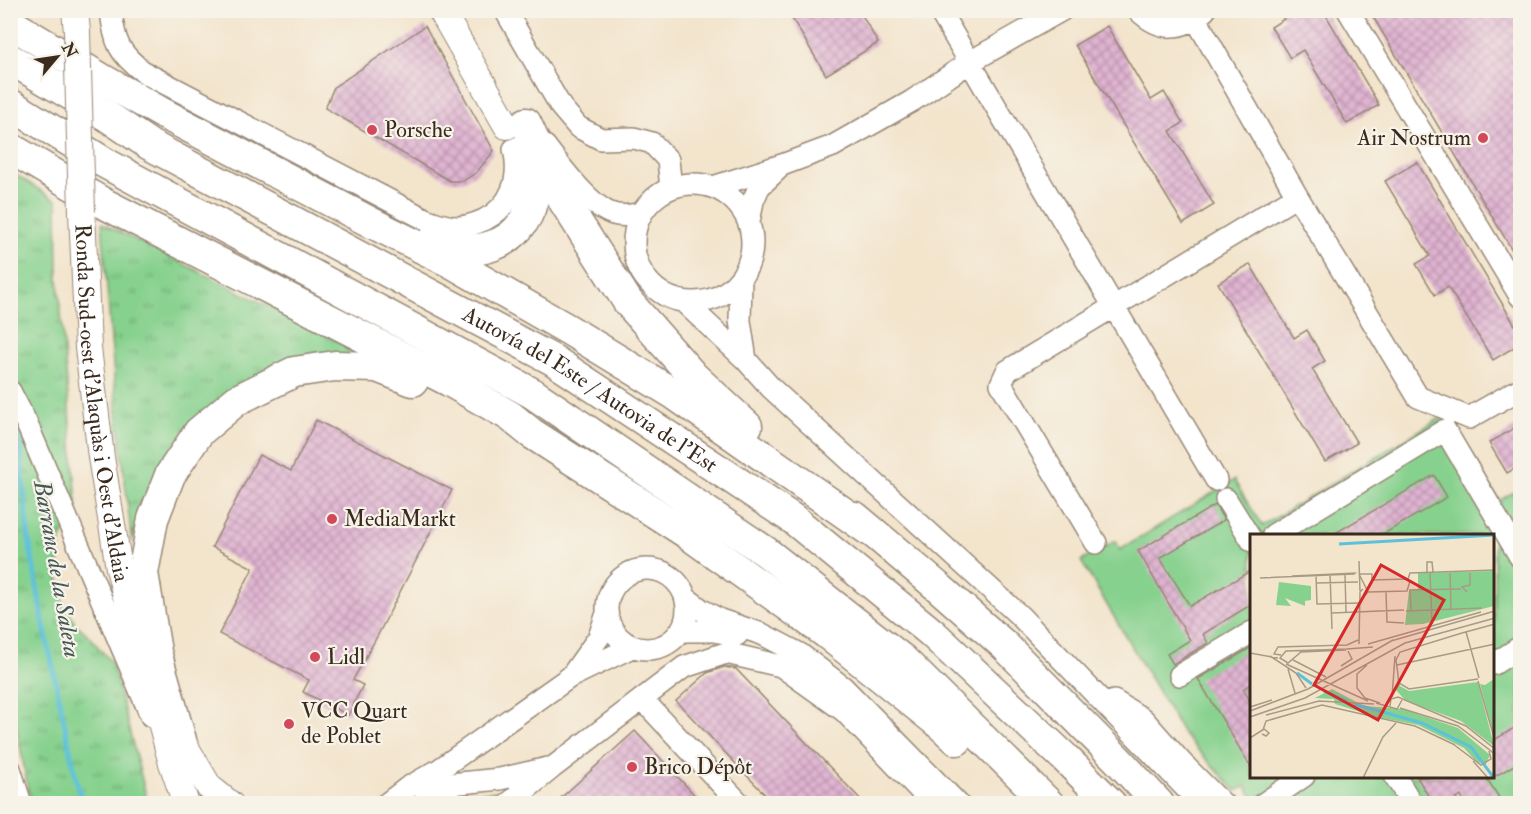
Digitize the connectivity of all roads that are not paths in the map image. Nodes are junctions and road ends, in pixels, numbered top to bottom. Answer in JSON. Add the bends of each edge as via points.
{"nodes":[{"id":1,"x":111,"y":10,"type":"edge"},
{"id":2,"x":441,"y":10,"type":"edge"},
{"id":3,"x":460,"y":10,"type":"edge"},
{"id":4,"x":505,"y":10,"type":"edge"},
{"id":5,"x":939,"y":10,"type":"edge"},
{"id":6,"x":1138,"y":10,"type":"edge"},
{"id":7,"x":1348,"y":10,"type":"edge"},
{"id":8,"x":1058,"y":11,"type":"edge"},
{"id":9,"x":1200,"y":15,"type":"edge"},
{"id":10,"x":76,"y":21,"type":"edge"},
{"id":11,"x":10,"y":23,"type":"edge"},
{"id":12,"x":10,"y":59,"type":"edge"},
{"id":13,"x":970,"y":62,"type":"junction"},
{"id":14,"x":10,"y":105,"type":"edge"},
{"id":15,"x":516,"y":125,"type":"junction"},
{"id":16,"x":10,"y":148,"type":"edge"},
{"id":17,"x":248,"y":158,"type":"junction"},
{"id":18,"x":783,"y":165,"type":"junction"},
{"id":19,"x":712,"y":187,"type":"junction"},
{"id":20,"x":671,"y":188,"type":"junction"},
{"id":21,"x":1297,"y":196,"type":"junction"},
{"id":22,"x":92,"y":207,"type":"junction"},
{"id":23,"x":641,"y":213,"type":"junction"},
{"id":24,"x":749,"y":222,"type":"junction"},
{"id":25,"x":741,"y":280,"type":"junction"},
{"id":26,"x":1521,"y":296,"type":"edge"},
{"id":27,"x":685,"y":303,"type":"junction"},
{"id":28,"x":1113,"y":307,"type":"junction"},
{"id":29,"x":746,"y":360,"type":"junction"},
{"id":30,"x":1521,"y":388,"type":"edge"},
{"id":31,"x":10,"y":391,"type":"edge"},
{"id":32,"x":531,"y":433,"type":"junction"},
{"id":33,"x":1216,"y":480,"type":"dead end"},
{"id":34,"x":1226,"y":499,"type":"dead end"},
{"id":35,"x":870,"y":531,"type":"junction"},
{"id":36,"x":1275,"y":534,"type":"edge"},
{"id":37,"x":1250,"y":539,"type":"edge"},
{"id":38,"x":1096,"y":543,"type":"dead end"},
{"id":39,"x":1521,"y":557,"type":"edge"},
{"id":40,"x":685,"y":597,"type":"junction"},
{"id":41,"x":606,"y":616,"type":"junction"},
{"id":42,"x":681,"y":631,"type":"junction"},
{"id":43,"x":1250,"y":633,"type":"edge"},
{"id":44,"x":632,"y":647,"type":"junction"},
{"id":45,"x":1521,"y":647,"type":"edge"},
{"id":46,"x":800,"y":654,"type":"junction"},
{"id":47,"x":1495,"y":663,"type":"edge"},
{"id":48,"x":1180,"y":675,"type":"dead end"},
{"id":49,"x":570,"y":677,"type":"junction"},
{"id":50,"x":1092,"y":690,"type":"junction"},
{"id":51,"x":642,"y":699,"type":"junction"},
{"id":52,"x":176,"y":750,"type":"junction"},
{"id":53,"x":10,"y":768,"type":"edge"},
{"id":54,"x":552,"y":768,"type":"junction"},
{"id":55,"x":437,"y":771,"type":"junction"},
{"id":56,"x":1302,"y":778,"type":"edge"},
{"id":57,"x":1396,"y":778,"type":"edge"},
{"id":58,"x":422,"y":787,"type":"junction"},
{"id":59,"x":21,"y":804,"type":"edge"},
{"id":60,"x":186,"y":804,"type":"edge"},
{"id":61,"x":230,"y":804,"type":"edge"},
{"id":62,"x":386,"y":804,"type":"edge"},
{"id":63,"x":402,"y":804,"type":"edge"},
{"id":64,"x":508,"y":804,"type":"edge"},
{"id":65,"x":740,"y":804,"type":"edge"},
{"id":66,"x":933,"y":804,"type":"edge"},
{"id":67,"x":958,"y":804,"type":"edge"},
{"id":68,"x":1024,"y":804,"type":"edge"},
{"id":69,"x":1049,"y":804,"type":"edge"},
{"id":70,"x":1111,"y":804,"type":"edge"},
{"id":71,"x":1159,"y":804,"type":"edge"},
{"id":72,"x":1201,"y":804,"type":"edge"},
{"id":73,"x":1224,"y":804,"type":"edge"},
{"id":74,"x":1263,"y":804,"type":"edge"},
{"id":75,"x":1412,"y":804,"type":"edge"}],
"edges":[{"from":1,"to":15,"type":"street","via":[[120,48],[145,73],[441,225],[475,225],[489,218],[510,197],[516,182]]},
{"from":2,"to":15,"type":"main road"},
{"from":3,"to":15,"type":"main road"},
{"from":4,"to":20,"type":"street","via":[[561,107],[578,127],[601,139],[634,138],[652,143],[668,160]]},
{"from":5,"to":13,"type":"street"},
{"from":6,"to":9,"type":"street","via":[[1146,19],[1171,27],[1184,25]]},
{"from":7,"to":26,"type":"street"},
{"from":8,"to":13,"type":"street"},
{"from":9,"to":21,"type":"street"},
{"from":10,"to":22,"type":"main road","name":"Ronda Sud-oest d'Alaquàs i Oest d'Aldaia","bridge":true},
{"from":11,"to":17,"type":"highway","via":[[102,79]]},
{"from":12,"to":70,"type":"highway","name":"Autovía del Este / Autovia de l'Est","via":[[150,145],[553,360],[793,519],[932,633]]},
{"from":13,"to":18,"type":"street","via":[[833,146]]},
{"from":13,"to":28,"type":"street"},
{"from":14,"to":69,"type":"highway","name":"Autovía del Este / Autovia de l'Est","via":[[105,163],[532,393],[766,552],[903,660]]},
{"from":15,"to":17,"type":"highway","via":[[530,168],[533,199],[512,236],[499,244],[472,249],[443,245],[282,165]]},
{"from":15,"to":23,"type":"street","via":[[595,202],[611,213]]},
{"from":15,"to":35,"type":"highway","via":[[628,302],[693,376]]},
{"from":16,"to":22,"type":"highway"},
{"from":17,"to":35,"type":"highway","via":[[452,263],[665,388]]},
{"from":18,"to":19,"type":"street"},
{"from":18,"to":24,"type":"street","via":[[759,187]]},
{"from":19,"to":20,"type":"street","via":[[698,184]]},
{"from":19,"to":24,"type":"street","via":[[728,195]]},
{"from":20,"to":23,"type":"street","via":[[653,199]]},
{"from":21,"to":28,"type":"street"},
{"from":21,"to":30,"type":"street","via":[[1418,397],[1469,418]]},
{"from":22,"to":32,"type":"highway","via":[[449,381],[510,416]]},
{"from":22,"to":52,"type":"main road","name":"Ronda Sud-oest d'Alaquàs i Oest d'Aldaia","via":[[88,348],[101,457],[132,621]]},
{"from":23,"to":27,"type":"street","via":[[634,231],[639,270],[650,286]]},
{"from":24,"to":25,"type":"street","via":[[753,242],[750,262]]},
{"from":25,"to":27,"type":"street","via":[[716,299]]},
{"from":25,"to":29,"type":"street","via":[[740,321]]},
{"from":27,"to":29,"type":"street"},
{"from":28,"to":33,"type":"street"},
{"from":28,"to":38,"type":"street","via":[[1007,370],[1001,384]]},
{"from":29,"to":50,"type":"street","via":[[771,388],[1020,616]]},
{"from":31,"to":52,"type":"street","via":[[96,589]]},
{"from":32,"to":52,"type":"highway","via":[[506,425],[444,393],[377,368],[334,366],[294,372],[237,400],[199,432],[170,475],[153,519],[143,573]]},
{"from":32,"to":68,"type":"highway","via":[[688,534],[826,633],[942,726]]},
{"from":34,"to":37,"type":"street"},
{"from":35,"to":71,"type":"highway","via":[[1004,645]]},
{"from":36,"to":39,"type":"street","via":[[1445,430]]},
{"from":40,"to":41,"type":"street","via":[[669,575],[643,568],[619,579],[611,589]]},
{"from":40,"to":42,"type":"street","via":[[686,620]]},
{"from":40,"to":46,"type":"street","via":[[720,620],[762,634]]},
{"from":41,"to":44,"type":"street","via":[[620,640]]},
{"from":41,"to":49,"type":"street","via":[[599,637]]},
{"from":42,"to":44,"type":"street","via":[[659,648]]},
{"from":42,"to":46,"type":"street","via":[[745,636]]},
{"from":43,"to":48,"type":"street"},
{"from":44,"to":49,"type":"street"},
{"from":45,"to":47,"type":"street"},
{"from":46,"to":67,"type":"street","via":[[843,687]]},
{"from":49,"to":55,"type":"street"},
{"from":50,"to":72,"type":"street"},
{"from":50,"to":73,"type":"street","via":[[1143,719]]},
{"from":51,"to":54,"type":"street"},
{"from":51,"to":65,"type":"street"},
{"from":51,"to":66,"type":"street","via":[[684,667],[726,653],[781,666],[844,711]]},
{"from":52,"to":60,"type":"main road","name":"Ronda Sud-oest d'Alaquàs i Oest d'Aldaia"},
{"from":52,"to":61,"type":"main road","name":"Ronda Sud-oest d'Alaquàs i Oest d'Aldaia","via":[[208,787]]},
{"from":53,"to":59,"type":"street"},
{"from":54,"to":58,"type":"street","via":[[500,779]]},
{"from":54,"to":64,"type":"street"},
{"from":55,"to":58,"type":"street"},
{"from":55,"to":62,"type":"street"},
{"from":56,"to":74,"type":"street"},
{"from":57,"to":75,"type":"street"},
{"from":58,"to":63,"type":"street"}]}
